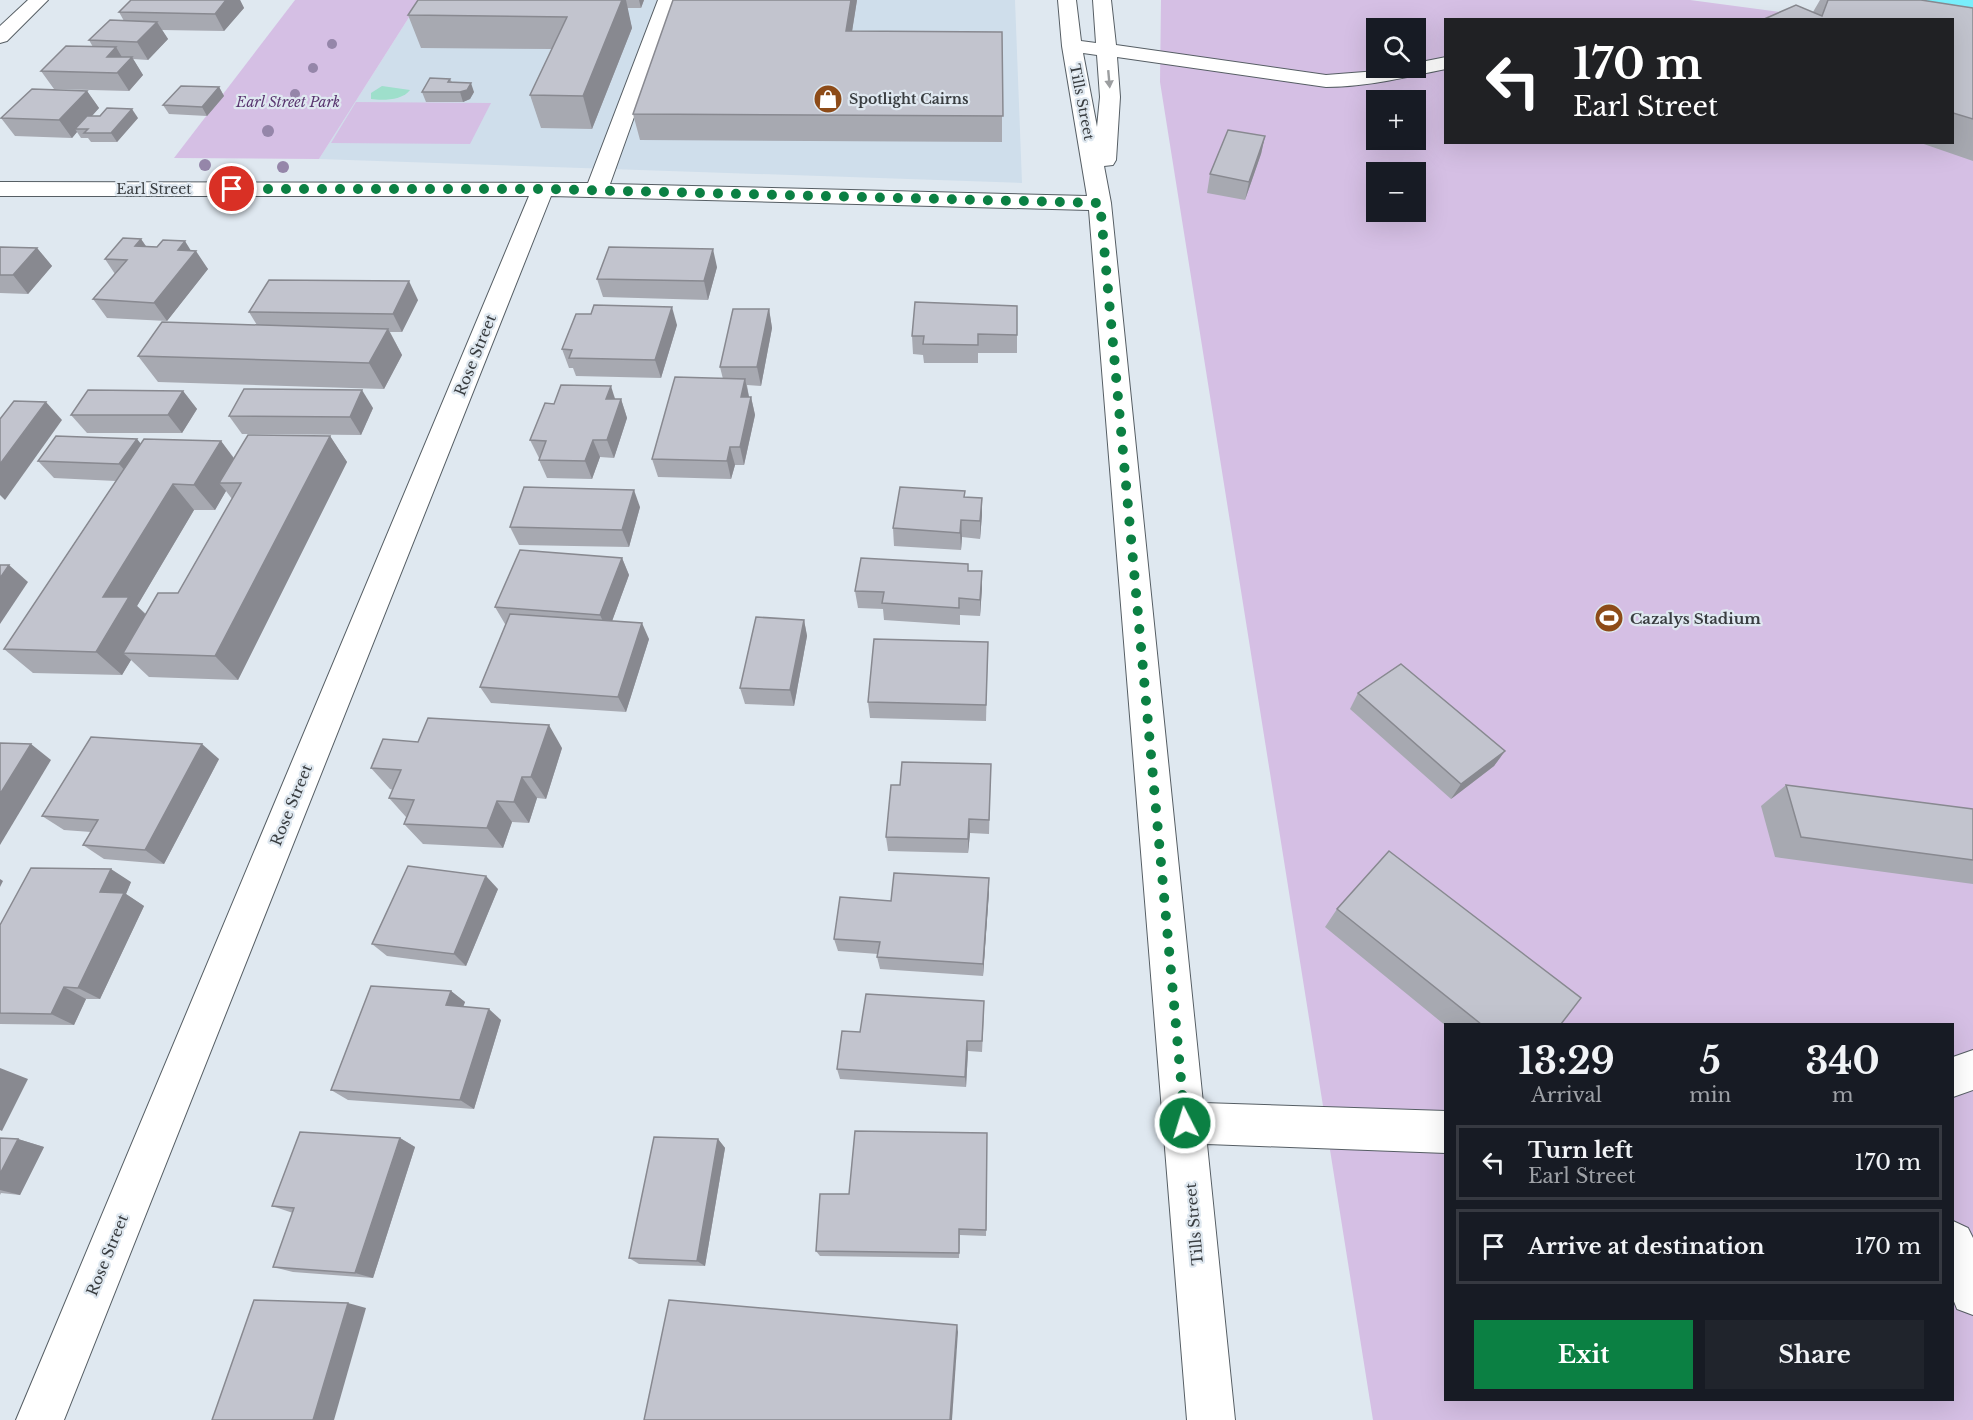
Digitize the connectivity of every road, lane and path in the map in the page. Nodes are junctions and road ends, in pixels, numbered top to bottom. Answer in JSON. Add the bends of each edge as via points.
{"nodes":[{"id":1,"x":39,"y":0,"type":"edge"},
{"id":2,"x":667,"y":0,"type":"edge"},
{"id":3,"x":1067,"y":0,"type":"edge"},
{"id":4,"x":1102,"y":0,"type":"edge"},
{"id":5,"x":1928,"y":0,"type":"edge"},
{"id":6,"x":1973,"y":6,"type":"edge"},
{"id":7,"x":9,"y":20,"type":"edge"},
{"id":8,"x":0,"y":37,"type":"edge"},
{"id":9,"x":1072,"y":46,"type":"junction"},
{"id":10,"x":1106,"y":50,"type":"junction"},
{"id":11,"x":1444,"y":63,"type":"edge"},
{"id":12,"x":0,"y":189,"type":"edge"},
{"id":13,"x":543,"y":189,"type":"junction"},
{"id":14,"x":596,"y":191,"type":"junction"},
{"id":15,"x":1100,"y":203,"type":"junction"},
{"id":16,"x":1973,"y":1070,"type":"edge"},
{"id":17,"x":1954,"y":1077,"type":"edge"},
{"id":18,"x":1185,"y":1123,"type":"junction"},
{"id":19,"x":1444,"y":1132,"type":"edge"},
{"id":20,"x":1954,"y":1246,"type":"edge"},
{"id":21,"x":1973,"y":1293,"type":"edge"},
{"id":22,"x":40,"y":1420,"type":"edge"},
{"id":23,"x":1211,"y":1420,"type":"edge"}],
"edges":[{"from":1,"to":7,"type":"street"},
{"from":2,"to":14,"type":"street"},
{"from":3,"to":9,"type":"street","name":"Tills Street"},
{"from":4,"to":10,"type":"street","name":"Tills Street"},
{"from":5,"to":6,"type":"main road"},
{"from":7,"to":8,"type":"street"},
{"from":9,"to":10,"type":"street"},
{"from":9,"to":15,"type":"street","name":"Tills Street"},
{"from":10,"to":11,"type":"street","via":[[1336,81],[1370,79]]},
{"from":10,"to":15,"type":"street","name":"Tills Street","one_way":true,"via":[[1110,98]]},
{"from":12,"to":13,"type":"street","name":"Earl Street"},
{"from":13,"to":14,"type":"street","name":"Earl Street"},
{"from":13,"to":22,"type":"street","name":"Rose Street"},
{"from":14,"to":15,"type":"street","name":"Earl Street"},
{"from":15,"to":18,"type":"street","name":"Tills Street"},
{"from":16,"to":17,"type":"street"},
{"from":18,"to":19,"type":"street"},
{"from":18,"to":23,"type":"street","name":"Tills Street"},
{"from":20,"to":21,"type":"street"}]}
